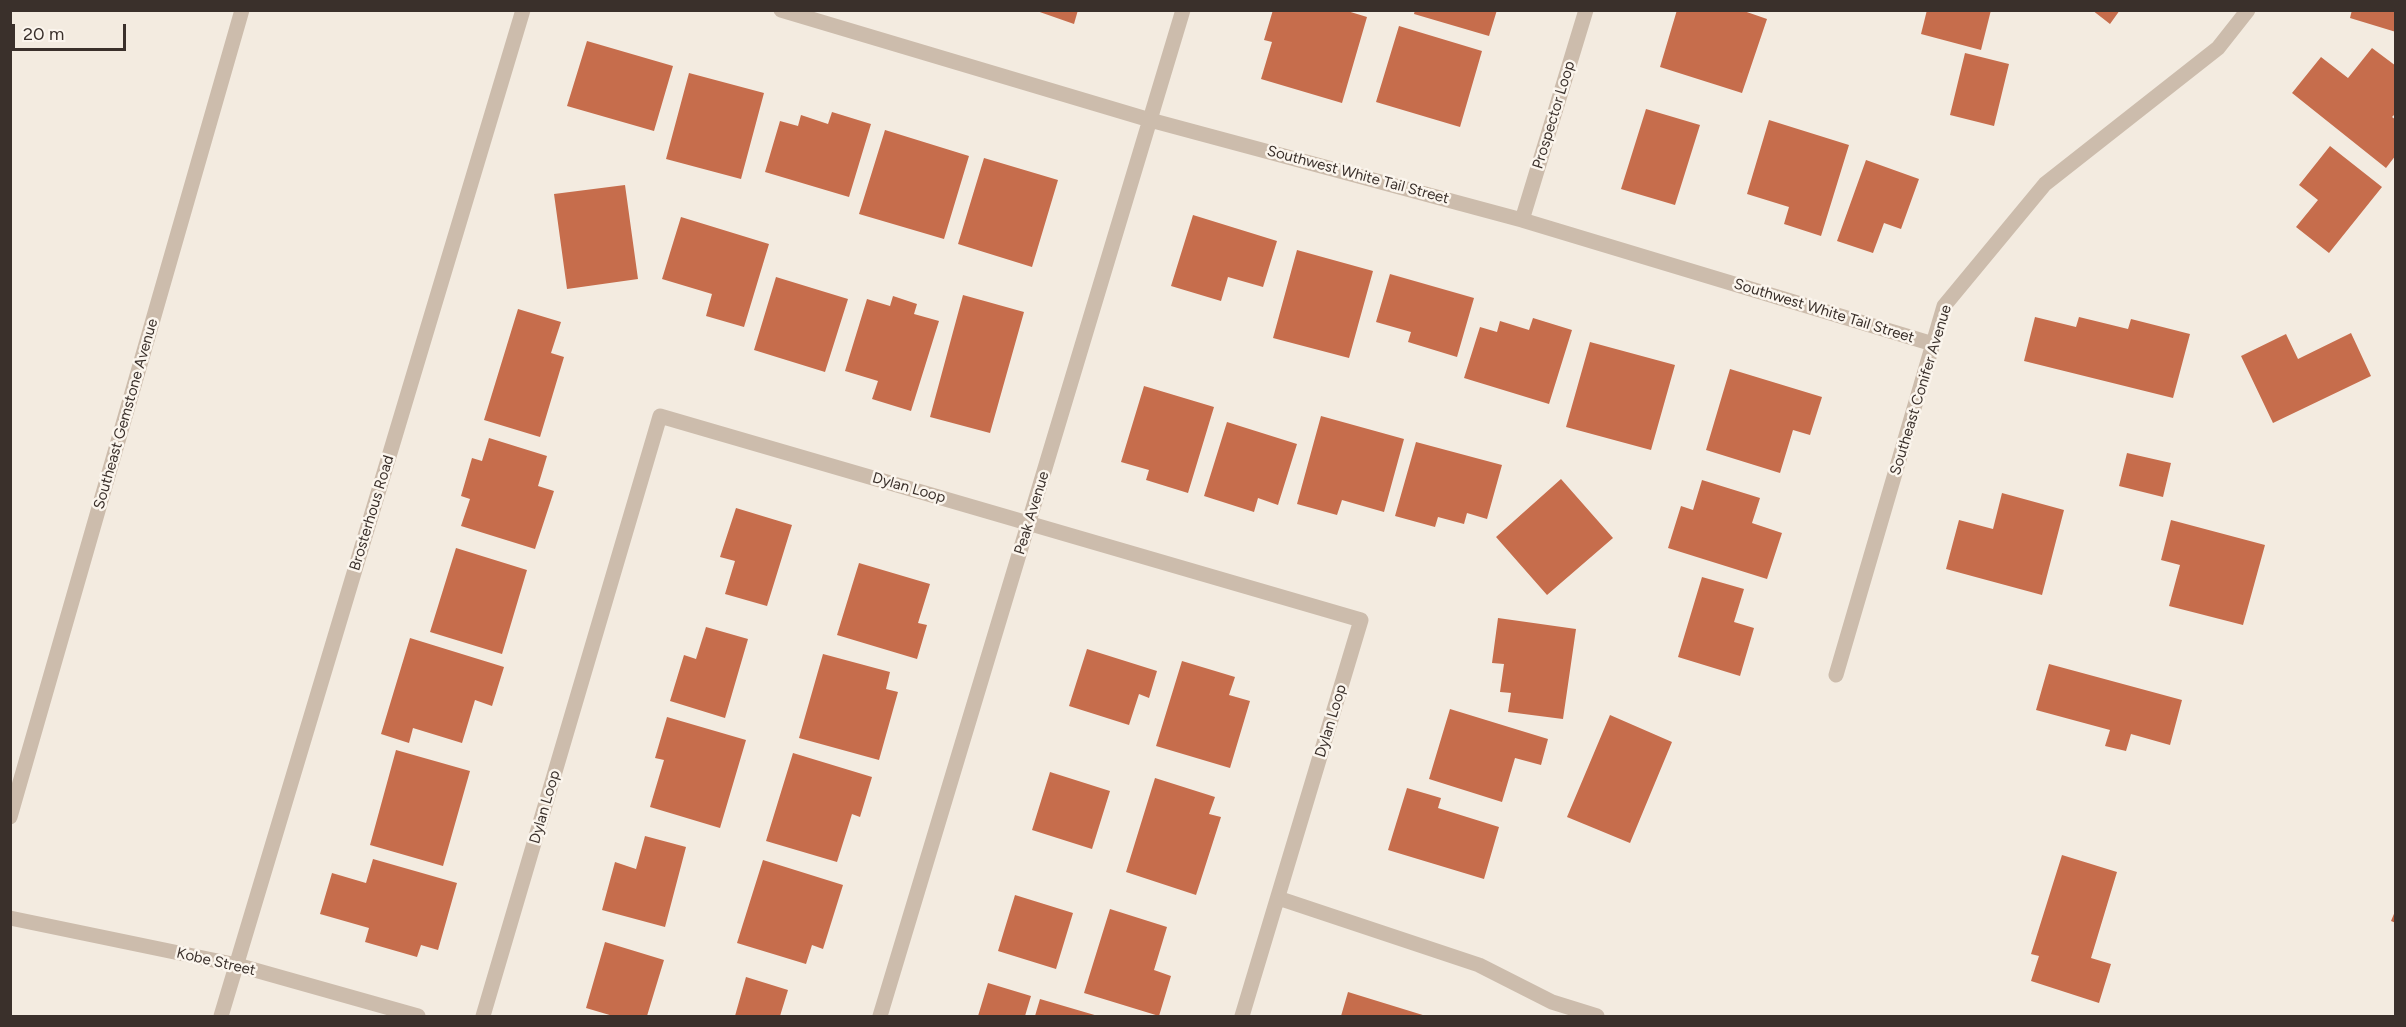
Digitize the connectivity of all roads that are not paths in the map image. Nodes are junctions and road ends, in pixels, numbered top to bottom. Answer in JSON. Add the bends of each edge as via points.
{"nodes":[{"id":1,"x":242,"y":10,"type":"edge"},
{"id":2,"x":523,"y":10,"type":"edge"},
{"id":3,"x":781,"y":10,"type":"edge"},
{"id":4,"x":1184,"y":10,"type":"edge"},
{"id":5,"x":1586,"y":10,"type":"edge"},
{"id":6,"x":2248,"y":10,"type":"edge"},
{"id":7,"x":1150,"y":120,"type":"junction"},
{"id":8,"x":1522,"y":219,"type":"junction"},
{"id":9,"x":1933,"y":344,"type":"junction"},
{"id":10,"x":1029,"y":522,"type":"junction"},
{"id":11,"x":1836,"y":675,"type":"dead end"},
{"id":12,"x":10,"y":817,"type":"edge"},
{"id":13,"x":1278,"y":898,"type":"junction"},
{"id":14,"x":10,"y":918,"type":"edge"},
{"id":15,"x":237,"y":965,"type":"junction"},
{"id":16,"x":221,"y":1017,"type":"edge"},
{"id":17,"x":418,"y":1017,"type":"edge"},
{"id":18,"x":483,"y":1017,"type":"edge"},
{"id":19,"x":880,"y":1017,"type":"edge"},
{"id":20,"x":1242,"y":1017,"type":"edge"},
{"id":21,"x":1597,"y":1017,"type":"edge"}],
"edges":[{"from":1,"to":12,"type":"street","name":"Southeast Gemstone Avenue"},
{"from":2,"to":15,"type":"street","name":"Brosterhous Road"},
{"from":3,"to":7,"type":"street","name":"Southwest White Tail Street"},
{"from":4,"to":7,"type":"street","name":"Peak Avenue"},
{"from":5,"to":8,"type":"street","name":"Prospector Loop"},
{"from":6,"to":9,"type":"street","name":"Southeast Conifer Avenue","via":[[2218,48],[2045,184],[1944,306]]},
{"from":7,"to":8,"type":"street","name":"Southwest White Tail Street"},
{"from":7,"to":10,"type":"street","name":"Peak Avenue"},
{"from":8,"to":9,"type":"street","name":"Southwest White Tail Street"},
{"from":9,"to":11,"type":"street","name":"Southeast Conifer Avenue"},
{"from":10,"to":13,"type":"street","name":"Dylan Loop","via":[[1361,620]]},
{"from":10,"to":18,"type":"street","name":"Dylan Loop","via":[[660,417]]},
{"from":10,"to":19,"type":"street","name":"Peak Avenue"},
{"from":13,"to":20,"type":"street","name":"Dylan Loop"},
{"from":13,"to":21,"type":"street","via":[[1479,965],[1552,1002]]},
{"from":14,"to":15,"type":"street","name":"Kobe Street"},
{"from":15,"to":16,"type":"street","name":"Brosterhous Road"},
{"from":15,"to":17,"type":"street","name":"Kobe Street"}]}
